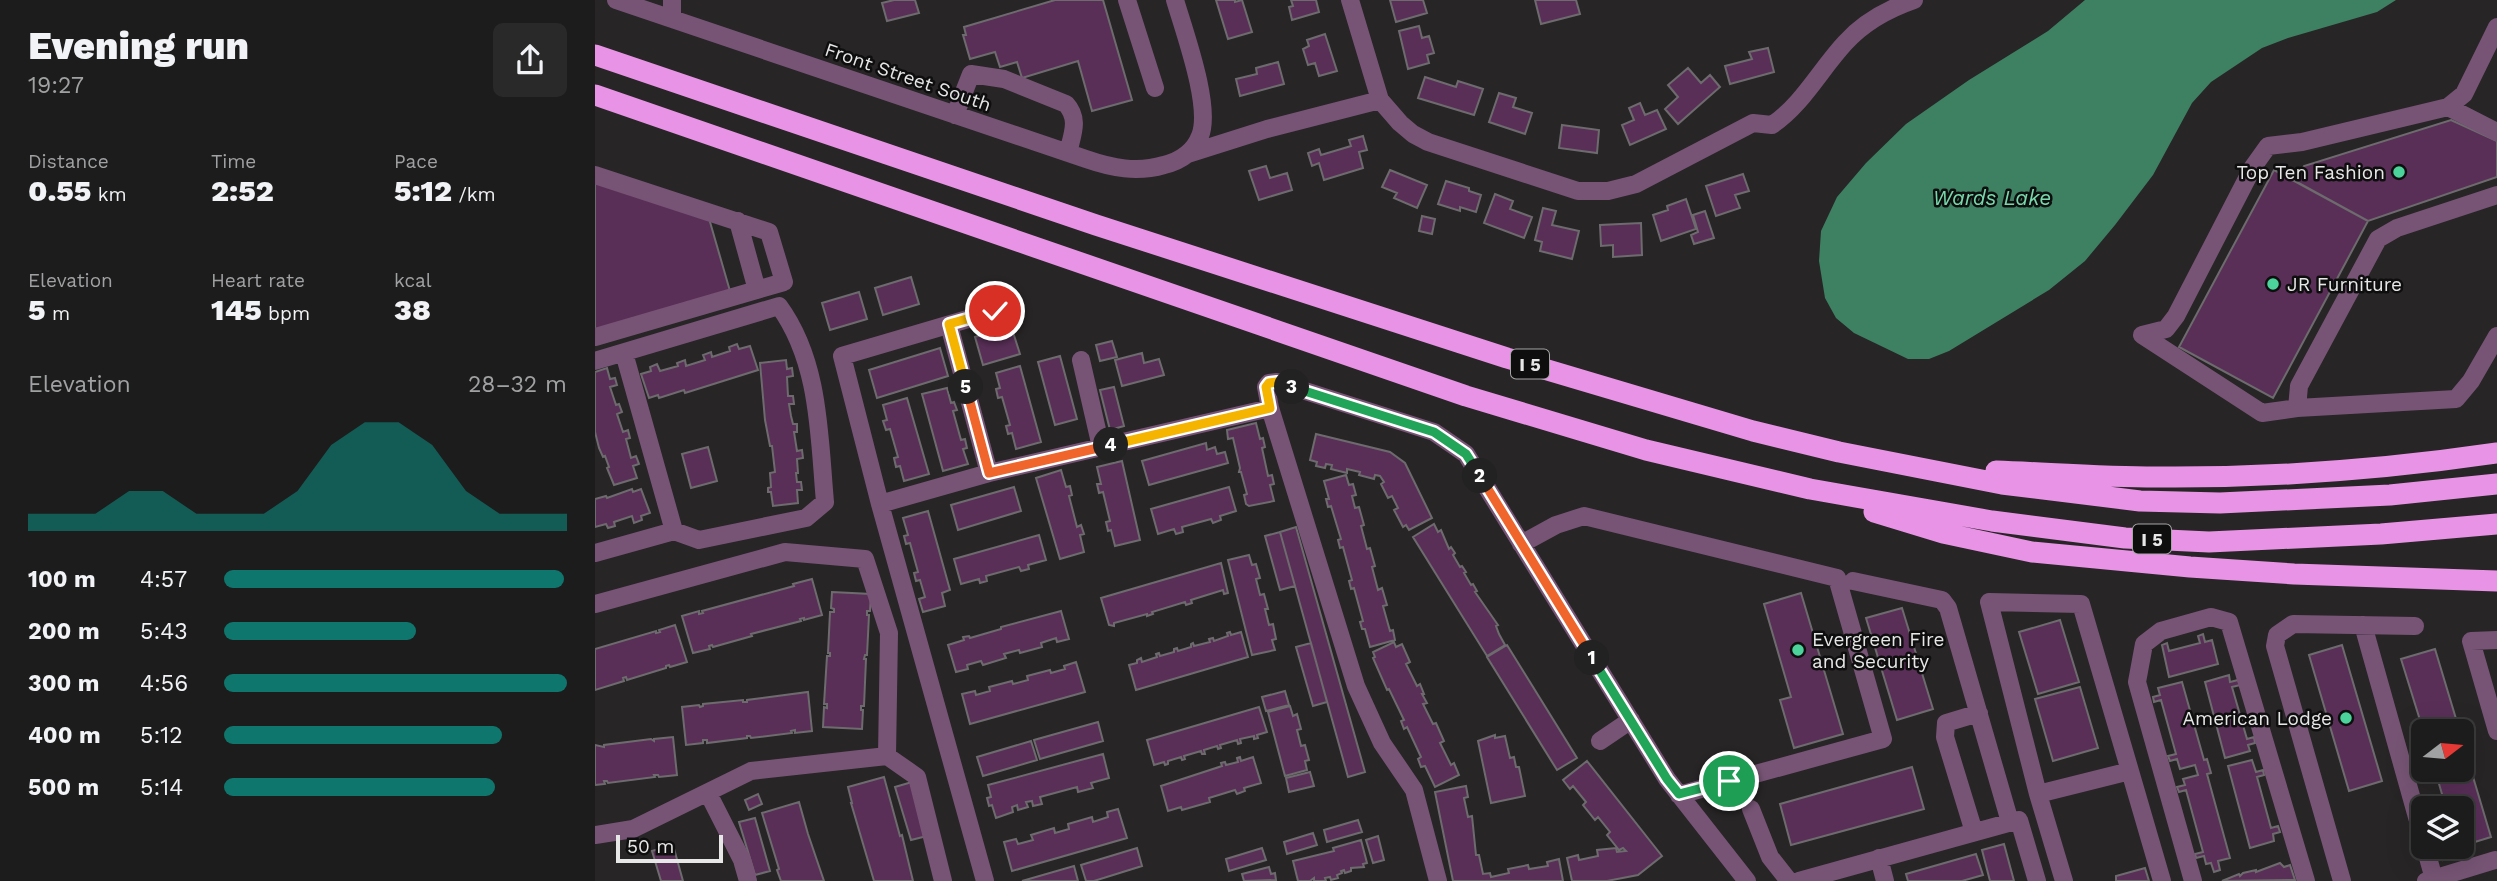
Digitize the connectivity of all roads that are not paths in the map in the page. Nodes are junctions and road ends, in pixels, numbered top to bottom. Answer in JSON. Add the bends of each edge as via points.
{"nodes":[{"id":1,"x":616,"y":0,"type":"edge"},
{"id":2,"x":672,"y":0,"type":"edge"},
{"id":3,"x":1127,"y":0,"type":"edge"},
{"id":4,"x":1175,"y":0,"type":"edge"},
{"id":5,"x":1350,"y":0,"type":"edge"},
{"id":6,"x":1914,"y":0,"type":"edge"},
{"id":7,"x":672,"y":19,"type":"junction"},
{"id":8,"x":2497,"y":27,"type":"edge"},
{"id":9,"x":595,"y":55,"type":"edge"},
{"id":10,"x":1155,"y":88,"type":"dead end"},
{"id":11,"x":595,"y":95,"type":"edge"},
{"id":12,"x":1380,"y":100,"type":"junction"},
{"id":13,"x":2448,"y":107,"type":"junction"},
{"id":14,"x":955,"y":115,"type":"junction"},
{"id":15,"x":2497,"y":132,"type":"edge"},
{"id":16,"x":1068,"y":153,"type":"junction"},
{"id":17,"x":1188,"y":154,"type":"junction"},
{"id":18,"x":595,"y":174,"type":"edge"},
{"id":19,"x":2497,"y":195,"type":"edge"},
{"id":20,"x":738,"y":220,"type":"junction"},
{"id":21,"x":757,"y":290,"type":"junction"},
{"id":22,"x":995,"y":311,"type":"dead end"},
{"id":23,"x":949,"y":324,"type":"junction"},
{"id":24,"x":2497,"y":335,"type":"edge"},
{"id":25,"x":595,"y":337,"type":"edge"},
{"id":26,"x":624,"y":353,"type":"junction"},
{"id":27,"x":1080,"y":360,"type":"dead end"},
{"id":28,"x":595,"y":361,"type":"edge"},
{"id":29,"x":1270,"y":408,"type":"junction"},
{"id":30,"x":2297,"y":408,"type":"junction"},
{"id":31,"x":1101,"y":447,"type":"junction"},
{"id":32,"x":2497,"y":453,"type":"edge"},
{"id":33,"x":1936,"y":469,"type":"junction"},
{"id":34,"x":989,"y":473,"type":"junction"},
{"id":35,"x":2497,"y":484,"type":"edge"},
{"id":36,"x":1810,"y":489,"type":"junction"},
{"id":37,"x":880,"y":505,"type":"junction"},
{"id":38,"x":2497,"y":524,"type":"edge"},
{"id":39,"x":674,"y":531,"type":"junction"},
{"id":40,"x":1521,"y":544,"type":"junction"},
{"id":41,"x":595,"y":554,"type":"edge"},
{"id":42,"x":1853,"y":581,"type":"dead end"},
{"id":43,"x":2497,"y":581,"type":"edge"},
{"id":44,"x":595,"y":604,"type":"edge"},
{"id":45,"x":2363,"y":625,"type":"junction"},
{"id":46,"x":2415,"y":626,"type":"dead end"},
{"id":47,"x":2497,"y":640,"type":"edge"},
{"id":48,"x":1979,"y":713,"type":"junction"},
{"id":49,"x":1631,"y":720,"type":"junction"},
{"id":50,"x":2497,"y":731,"type":"edge"},
{"id":51,"x":1600,"y":741,"type":"dead end"},
{"id":52,"x":887,"y":756,"type":"junction"},
{"id":53,"x":2130,"y":771,"type":"junction"},
{"id":54,"x":708,"y":793,"type":"junction"},
{"id":55,"x":1679,"y":794,"type":"junction"},
{"id":56,"x":2038,"y":794,"type":"junction"},
{"id":57,"x":2411,"y":798,"type":"edge"},
{"id":58,"x":1751,"y":809,"type":"dead end"},
{"id":59,"x":2010,"y":822,"type":"junction"},
{"id":60,"x":1974,"y":832,"type":"junction"},
{"id":61,"x":595,"y":835,"type":"edge"},
{"id":62,"x":1879,"y":858,"type":"junction"},
{"id":63,"x":2426,"y":859,"type":"edge"},
{"id":64,"x":2495,"y":860,"type":"dead end"},
{"id":65,"x":2430,"y":880,"type":"edge"},
{"id":66,"x":748,"y":881,"type":"edge"},
{"id":67,"x":943,"y":881,"type":"edge"},
{"id":68,"x":985,"y":881,"type":"edge"},
{"id":69,"x":1438,"y":881,"type":"edge"},
{"id":70,"x":1747,"y":881,"type":"edge"},
{"id":71,"x":1789,"y":881,"type":"edge"},
{"id":72,"x":1799,"y":881,"type":"edge"},
{"id":73,"x":1885,"y":881,"type":"edge"},
{"id":74,"x":2037,"y":881,"type":"edge"},
{"id":75,"x":2064,"y":881,"type":"edge"},
{"id":76,"x":2162,"y":881,"type":"edge"},
{"id":77,"x":2193,"y":881,"type":"edge"},
{"id":78,"x":2306,"y":881,"type":"edge"},
{"id":79,"x":2342,"y":881,"type":"edge"}],
"edges":[{"from":1,"to":7,"type":"street","name":"Front Street South"},
{"from":2,"to":7,"type":"street"},
{"from":3,"to":10,"type":"street"},
{"from":4,"to":17,"type":"street","via":[[1203,113],[1200,138]]},
{"from":5,"to":12,"type":"street"},
{"from":6,"to":12,"type":"street","via":[[1879,14],[1846,42],[1778,121],[1769,126],[1753,122],[1636,184],[1615,190],[1565,187],[1428,142],[1400,123]]},
{"from":7,"to":14,"type":"street","name":"Front Street South"},
{"from":8,"to":13,"type":"street","via":[[2464,94]]},
{"from":9,"to":33,"type":"highway","number":"I 5","via":[[1095,225],[1507,358],[1753,431]]},
{"from":11,"to":36,"type":"highway","number":"I 5","via":[[1466,396],[1646,450]]},
{"from":12,"to":17,"type":"street","name":"Front Street South"},
{"from":13,"to":15,"type":"street"},
{"from":13,"to":30,"type":"street","via":[[2268,146],[2176,316],[2166,329],[2142,335],[2262,413]]},
{"from":14,"to":16,"type":"street","name":"Front Street South"},
{"from":14,"to":16,"type":"street","via":[[971,74],[1004,79],[1072,110],[1076,120]]},
{"from":16,"to":17,"type":"street","name":"Front Street South","via":[[1127,170],[1161,167]]},
{"from":18,"to":20,"type":"street"},
{"from":19,"to":30,"type":"street","via":[[2397,228],[2378,239],[2299,386]]},
{"from":20,"to":21,"type":"street"},
{"from":20,"to":21,"type":"street","via":[[769,232],[784,282]]},
{"from":21,"to":25,"type":"street"},
{"from":22,"to":23,"type":"street"},
{"from":23,"to":34,"type":"street"},
{"from":23,"to":37,"type":"street","via":[[842,356]]},
{"from":24,"to":30,"type":"street","via":[[2456,399]]},
{"from":26,"to":28,"type":"street"},
{"from":26,"to":39,"type":"street"},
{"from":26,"to":39,"type":"street","via":[[779,306],[792,323],[814,385],[825,502],[806,518],[699,540]]},
{"from":27,"to":31,"type":"street"},
{"from":29,"to":31,"type":"street"},
{"from":29,"to":40,"type":"street","via":[[1266,387],[1277,382],[1447,439],[1466,454]]},
{"from":29,"to":69,"type":"street","via":[[1356,686],[1382,743],[1414,790]]},
{"from":31,"to":34,"type":"street"},
{"from":32,"to":33,"type":"highway","via":[[2234,475],[2156,477]]},
{"from":33,"to":35,"type":"highway","number":"I 5","via":[[2002,484],[2140,501],[2220,503],[2390,495]]},
{"from":34,"to":37,"type":"street"},
{"from":36,"to":38,"type":"highway","number":"I 5","via":[[2125,538],[2209,541]]},
{"from":36,"to":43,"type":"highway","via":[[1943,533],[2032,552],[2294,574]]},
{"from":37,"to":68,"type":"street"},
{"from":39,"to":41,"type":"street"},
{"from":40,"to":49,"type":"street"},
{"from":40,"to":55,"type":"street","via":[[1584,516],[1836,578],[1883,739]]},
{"from":42,"to":48,"type":"street","via":[[1941,600],[1948,608]]},
{"from":44,"to":52,"type":"street","via":[[785,552],[865,559],[888,633]]},
{"from":45,"to":46,"type":"street"},
{"from":45,"to":57,"type":"street"},
{"from":45,"to":79,"type":"street","via":[[2294,624],[2277,635],[2275,646]]},
{"from":47,"to":50,"type":"street","via":[[2471,641]]},
{"from":48,"to":59,"type":"street"},
{"from":48,"to":60,"type":"street","via":[[1946,723],[1945,737]]},
{"from":49,"to":51,"type":"street"},
{"from":49,"to":55,"type":"street"},
{"from":52,"to":54,"type":"street","via":[[751,771]]},
{"from":52,"to":67,"type":"street","via":[[917,777]]},
{"from":53,"to":56,"type":"street"},
{"from":53,"to":56,"type":"street","via":[[2081,604],[1989,602]]},
{"from":53,"to":76,"type":"street"},
{"from":54,"to":61,"type":"street","via":[[633,829]]},
{"from":54,"to":66,"type":"street"},
{"from":55,"to":70,"type":"street"},
{"from":56,"to":75,"type":"street"},
{"from":58,"to":71,"type":"street","via":[[1770,857]]},
{"from":59,"to":60,"type":"street"},
{"from":59,"to":74,"type":"street","via":[[2019,820]]},
{"from":60,"to":62,"type":"street"},
{"from":62,"to":72,"type":"street"},
{"from":62,"to":73,"type":"street"},
{"from":63,"to":65,"type":"street"},
{"from":64,"to":65,"type":"street"},
{"from":77,"to":78,"type":"street","via":[[2137,682],[2144,644],[2161,631],[2211,617],[2229,622]]}]}
